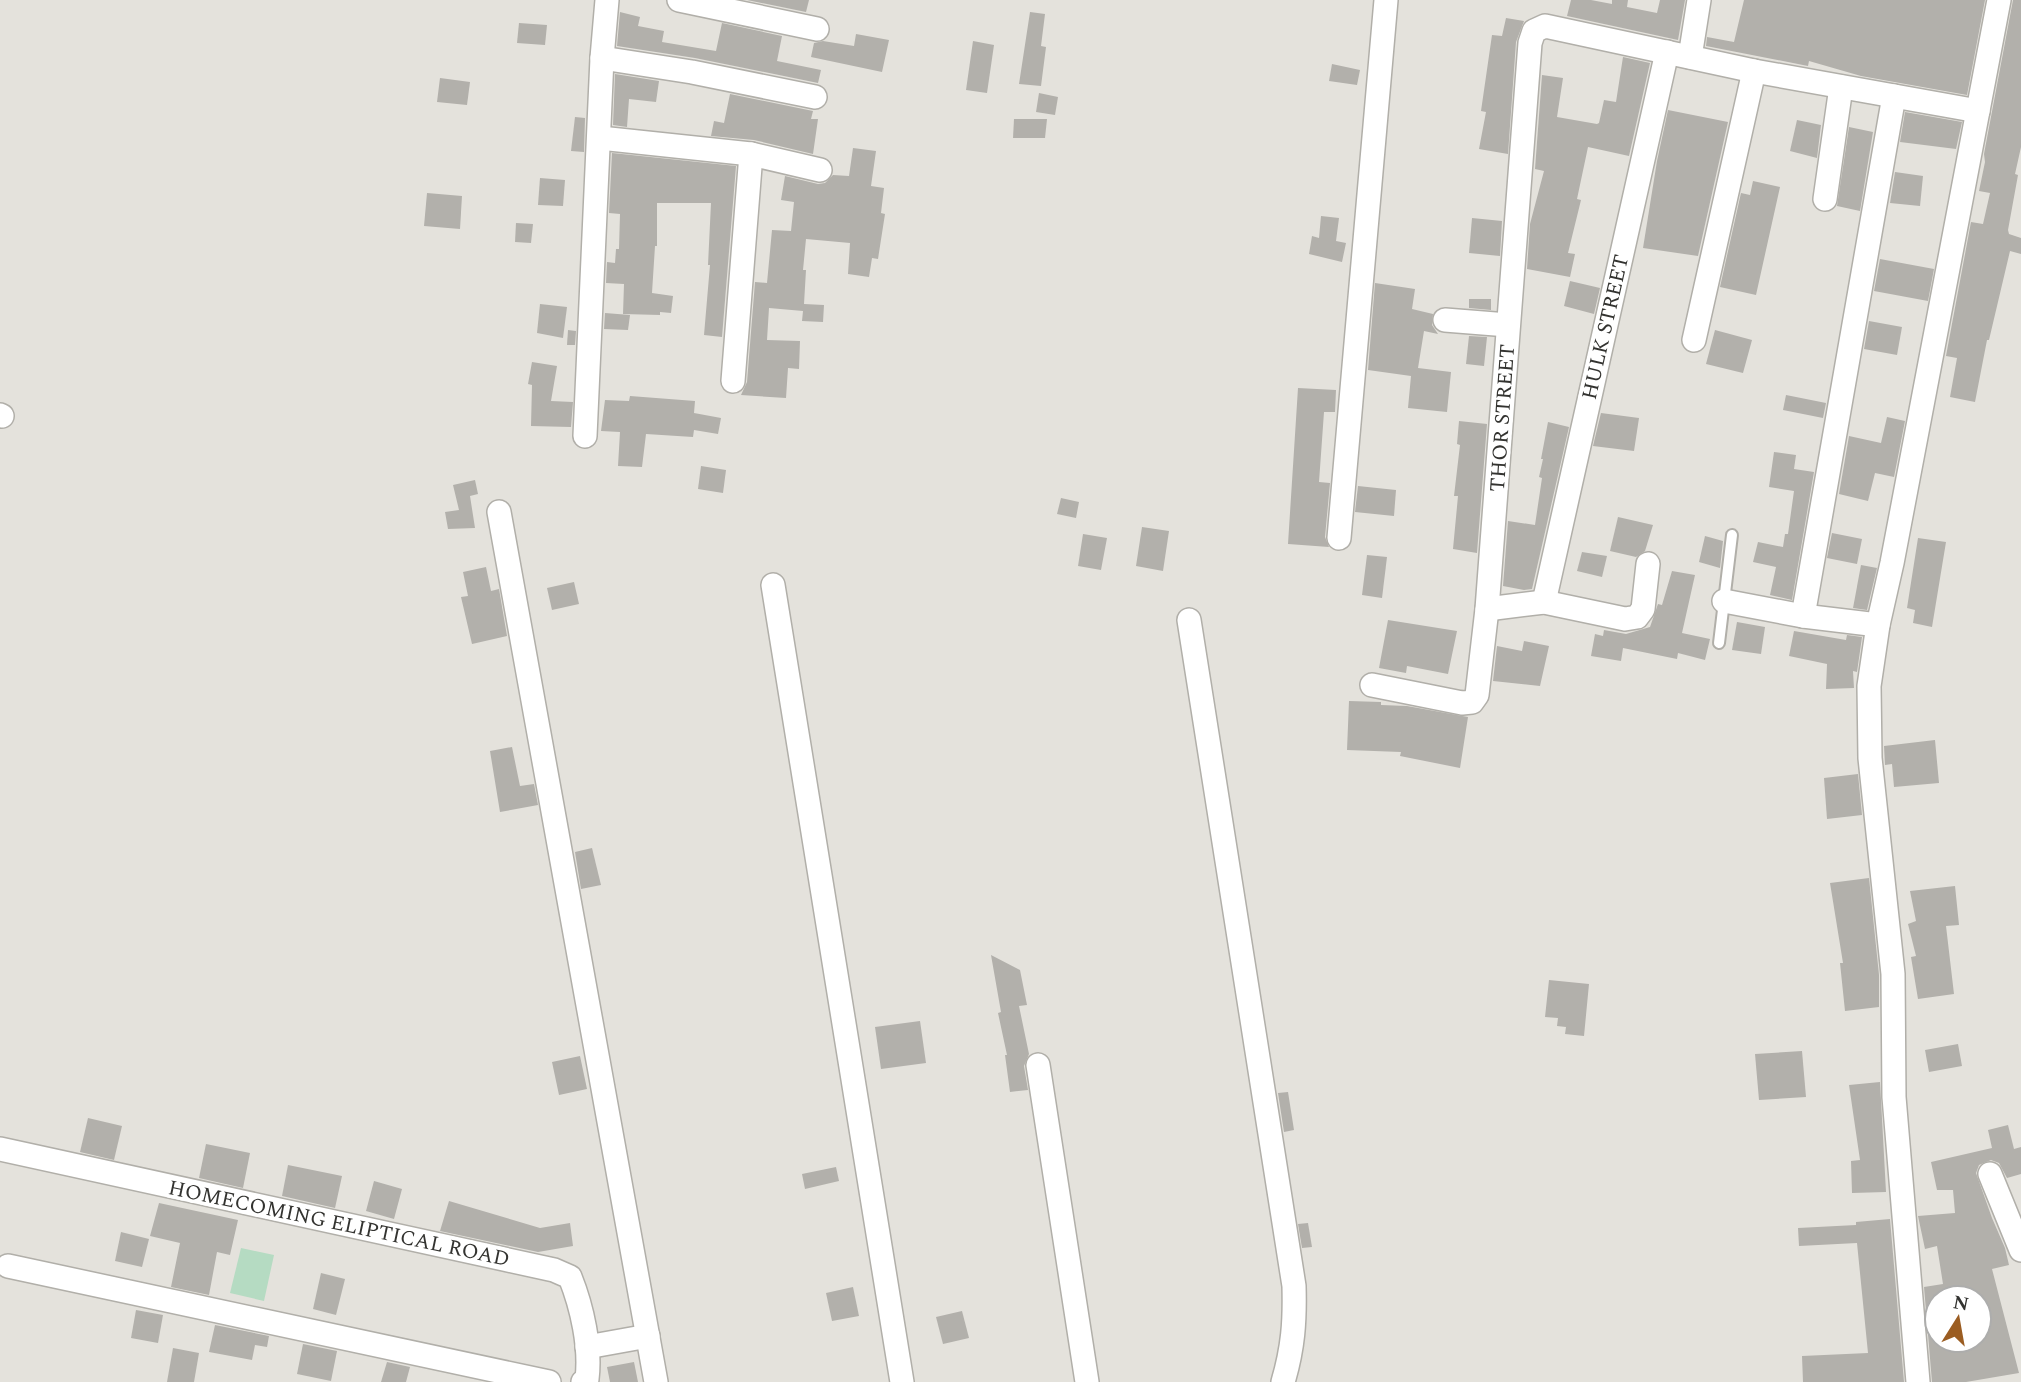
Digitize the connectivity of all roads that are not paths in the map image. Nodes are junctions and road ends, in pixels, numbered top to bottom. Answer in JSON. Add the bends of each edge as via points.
{"nodes":[{"id":1,"x":607,"y":0,"type":"edge"},
{"id":2,"x":679,"y":0,"type":"edge"},
{"id":3,"x":1386,"y":0,"type":"edge"},
{"id":4,"x":1699,"y":0,"type":"edge"},
{"id":5,"x":1999,"y":0,"type":"edge"},
{"id":6,"x":817,"y":29,"type":"dead end"},
{"id":7,"x":1667,"y":52,"type":"junction"},
{"id":8,"x":1690,"y":57,"type":"junction"},
{"id":9,"x":602,"y":58,"type":"junction"},
{"id":10,"x":1754,"y":71,"type":"junction"},
{"id":11,"x":1841,"y":87,"type":"junction"},
{"id":12,"x":1894,"y":96,"type":"junction"},
{"id":13,"x":815,"y":97,"type":"dead end"},
{"id":14,"x":1978,"y":111,"type":"junction"},
{"id":15,"x":600,"y":138,"type":"junction"},
{"id":16,"x":751,"y":154,"type":"junction"},
{"id":17,"x":820,"y":170,"type":"dead end"},
{"id":18,"x":1825,"y":199,"type":"dead end"},
{"id":19,"x":1445,"y":320,"type":"dead end"},
{"id":20,"x":1508,"y":325,"type":"junction"},
{"id":21,"x":1694,"y":340,"type":"dead end"},
{"id":22,"x":733,"y":381,"type":"dead end"},
{"id":23,"x":585,"y":436,"type":"dead end"},
{"id":24,"x":499,"y":512,"type":"dead end"},
{"id":25,"x":1732,"y":536,"type":"dead end"},
{"id":26,"x":1339,"y":538,"type":"dead end"},
{"id":27,"x":1648,"y":564,"type":"dead end"},
{"id":28,"x":773,"y":586,"type":"dead end"},
{"id":29,"x":1724,"y":601,"type":"junction"},
{"id":30,"x":1544,"y":602,"type":"junction"},
{"id":31,"x":1488,"y":609,"type":"junction"},
{"id":32,"x":1803,"y":616,"type":"junction"},
{"id":33,"x":1189,"y":620,"type":"dead end"},
{"id":34,"x":1878,"y":625,"type":"junction"},
{"id":35,"x":1719,"y":643,"type":"dead end"},
{"id":36,"x":1372,"y":685,"type":"dead end"},
{"id":37,"x":1038,"y":1065,"type":"dead end"},
{"id":38,"x":0,"y":1150,"type":"edge"},
{"id":39,"x":1990,"y":1174,"type":"dead end"},
{"id":40,"x":2021,"y":1250,"type":"edge"},
{"id":41,"x":8,"y":1266,"type":"dead end"},
{"id":42,"x":648,"y":1336,"type":"junction"},
{"id":43,"x":587,"y":1347,"type":"junction"},
{"id":44,"x":549,"y":1382,"type":"edge"},
{"id":45,"x":583,"y":1382,"type":"edge"},
{"id":46,"x":656,"y":1382,"type":"edge"},
{"id":47,"x":902,"y":1382,"type":"edge"},
{"id":48,"x":1087,"y":1382,"type":"edge"},
{"id":49,"x":1283,"y":1382,"type":"edge"},
{"id":50,"x":1918,"y":1382,"type":"edge"}],
"edges":[{"from":1,"to":9,"type":"street"},
{"from":2,"to":6,"type":"street"},
{"from":3,"to":26,"type":"street"},
{"from":4,"to":8,"type":"street"},
{"from":5,"to":14,"type":"street"},
{"from":7,"to":8,"type":"street"},
{"from":7,"to":20,"type":"street","name":"THOR STREET","via":[[1545,26],[1534,31]]},
{"from":7,"to":30,"type":"street","name":"HULK STREET"},
{"from":8,"to":10,"type":"street"},
{"from":9,"to":13,"type":"street"},
{"from":9,"to":15,"type":"street"},
{"from":10,"to":11,"type":"street"},
{"from":10,"to":21,"type":"street"},
{"from":11,"to":12,"type":"street"},
{"from":11,"to":18,"type":"street"},
{"from":12,"to":14,"type":"street"},
{"from":12,"to":32,"type":"street"},
{"from":14,"to":34,"type":"street"},
{"from":15,"to":16,"type":"street"},
{"from":15,"to":23,"type":"street"},
{"from":16,"to":17,"type":"street"},
{"from":16,"to":22,"type":"street"},
{"from":19,"to":20,"type":"street"},
{"from":20,"to":31,"type":"street","name":"THOR STREET"},
{"from":24,"to":42,"type":"street"},
{"from":25,"to":29,"type":"lane"},
{"from":27,"to":30,"type":"street","via":[[1643,609],[1637,617],[1625,619]]},
{"from":28,"to":47,"type":"street"},
{"from":29,"to":32,"type":"street"},
{"from":29,"to":35,"type":"lane"},
{"from":30,"to":31,"type":"street"},
{"from":31,"to":36,"type":"street","name":"THOR STREET","via":[[1477,695],[1472,702],[1462,704]]},
{"from":32,"to":34,"type":"street"},
{"from":33,"to":49,"type":"street","via":[[1294,1286],[1295,1329]]},
{"from":34,"to":50,"type":"street","via":[[1869,686],[1870,758],[1893,974],[1894,1097]]},
{"from":37,"to":48,"type":"street"},
{"from":38,"to":43,"type":"street","name":"HOMECOMING ELIPTICAL ROAD","via":[[554,1270],[570,1277]]},
{"from":39,"to":40,"type":"street"},
{"from":41,"to":44,"type":"street"},
{"from":42,"to":43,"type":"street"},
{"from":42,"to":46,"type":"street"},
{"from":43,"to":45,"type":"street","name":"HOMECOMING ELIPTICAL ROAD","via":[[589,1365]]}]}
